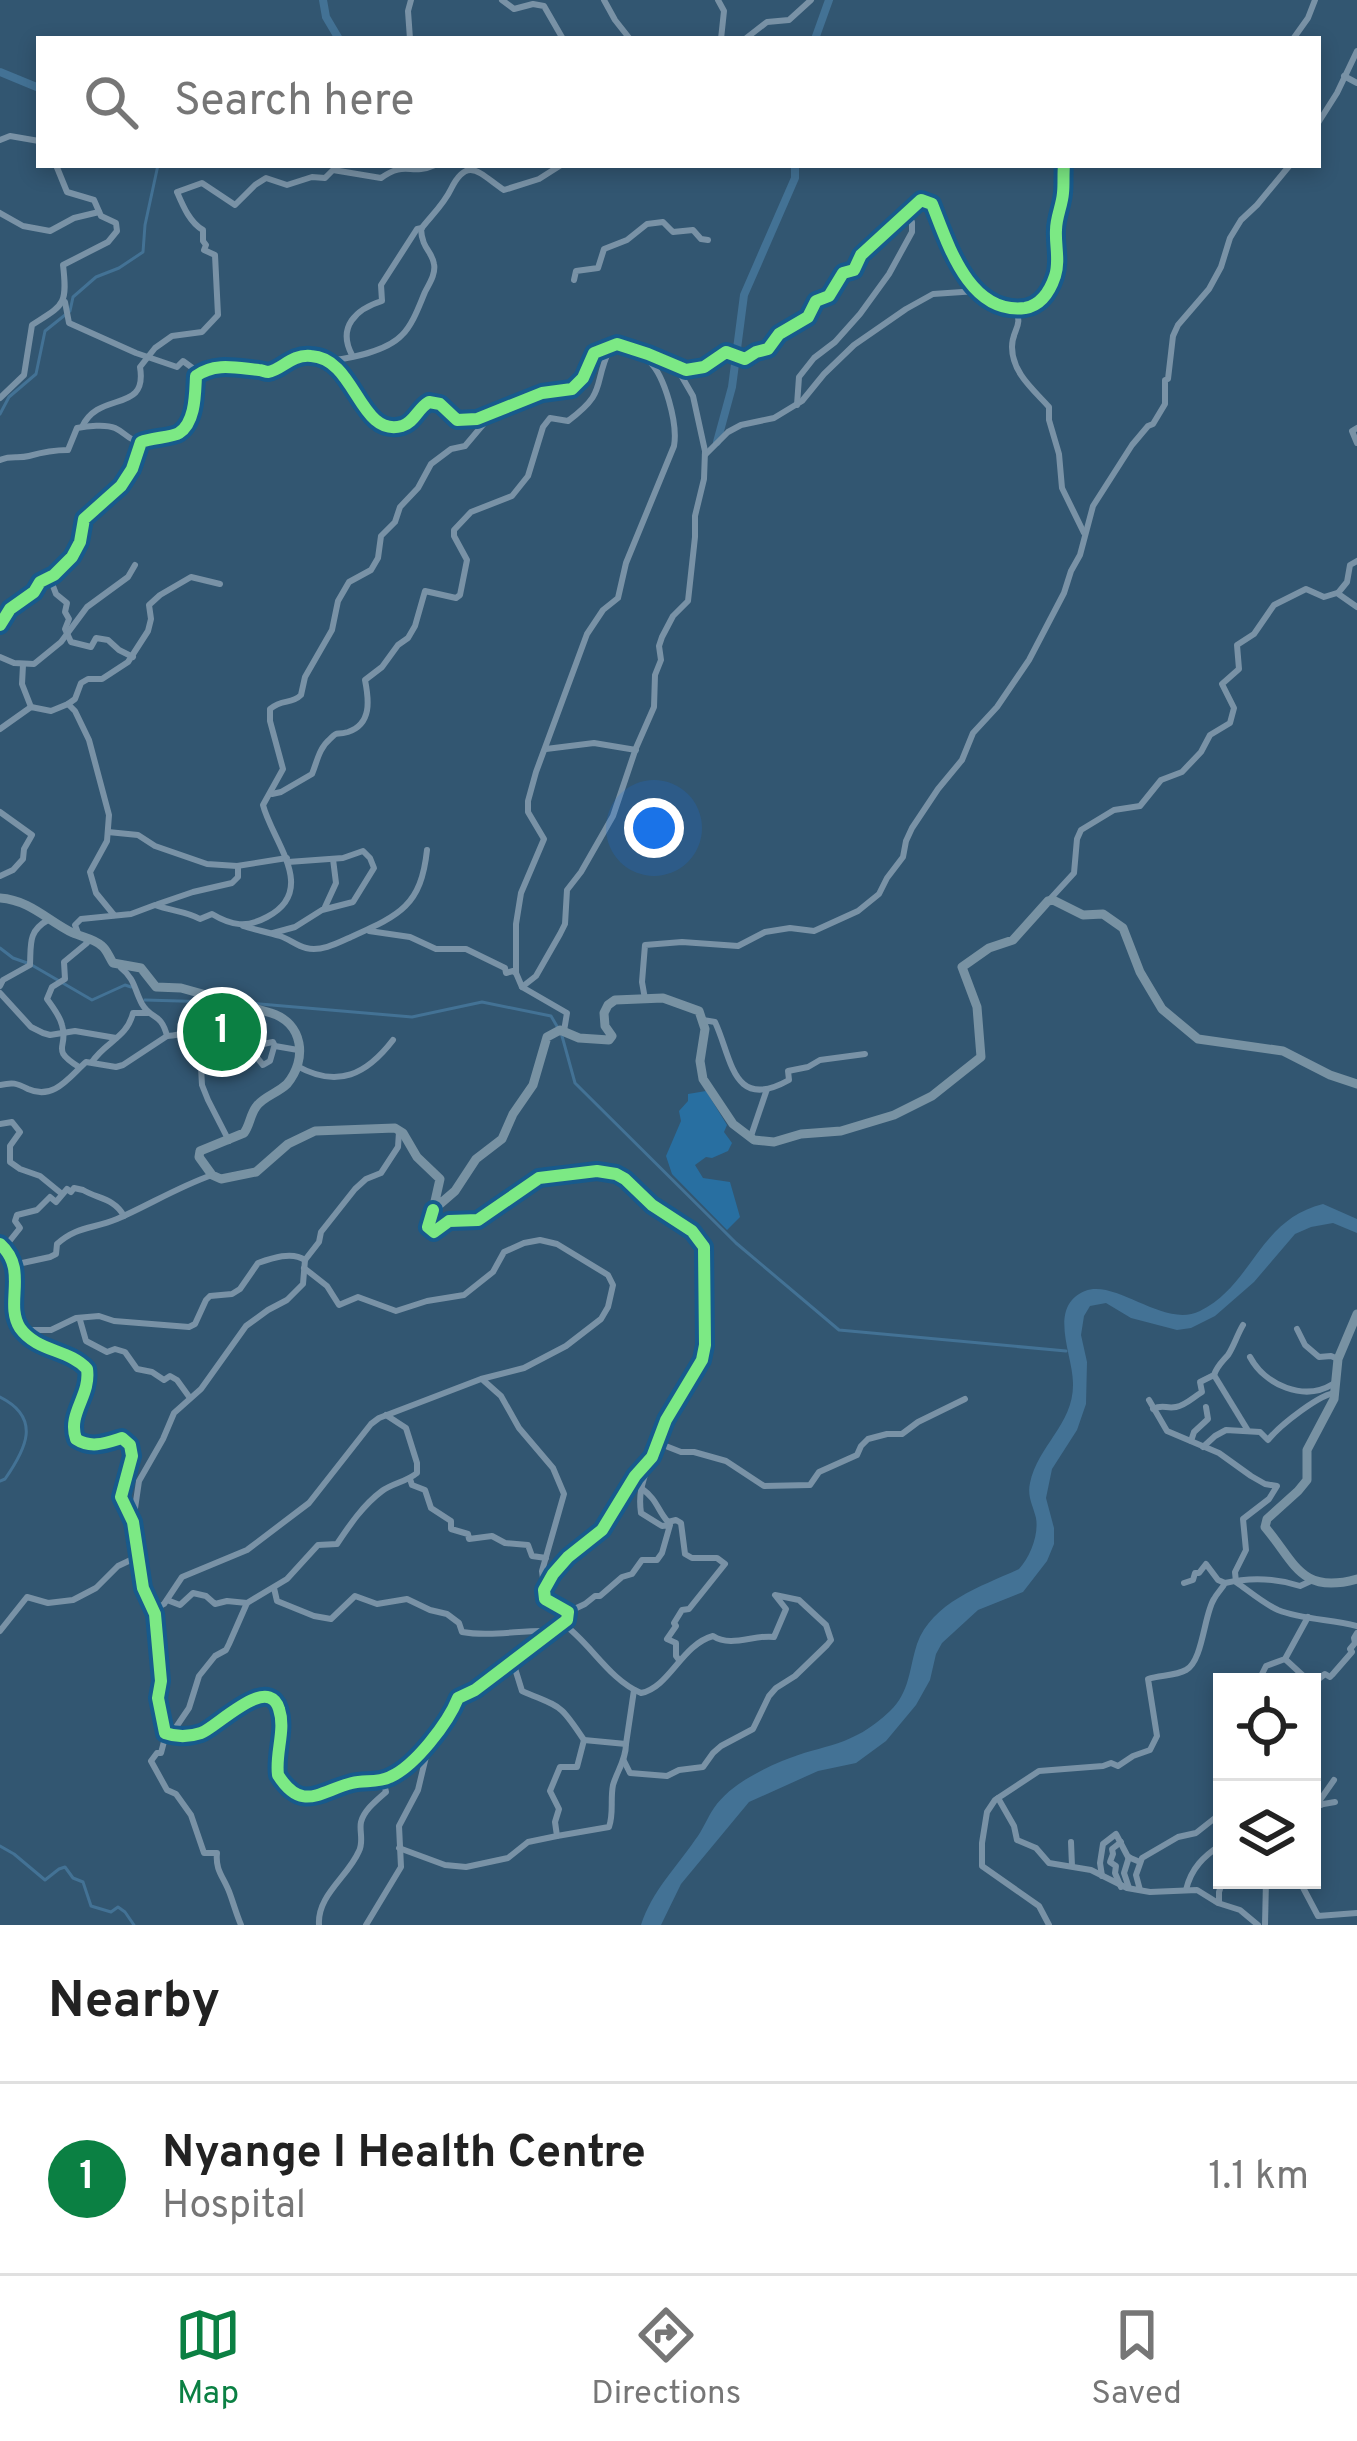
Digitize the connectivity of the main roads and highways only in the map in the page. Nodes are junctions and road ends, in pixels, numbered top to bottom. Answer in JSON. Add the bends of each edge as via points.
{"nodes":[{"id":1,"x":0,"y":898,"type":"edge"},
{"id":2,"x":1357,"y":1084,"type":"edge"},
{"id":3,"x":1357,"y":1314,"type":"edge"},
{"id":4,"x":1357,"y":1579,"type":"edge"}],
"edges":[{"from":1,"to":2,"type":"main road","via":[[103,946],[118,966],[142,968],[158,988],[181,988],[293,1025],[297,1066],[258,1104],[244,1133],[200,1151],[212,1175],[256,1172],[315,1131],[398,1129],[440,1179],[433,1210],[502,1139],[533,1084],[547,1037],[555,1030],[609,1040],[604,1023],[615,1000],[660,998],[699,1011],[703,1079],[751,1138],[774,1142],[848,1129],[923,1101],[976,1064],[982,1051],[962,967],[1015,938],[1048,901],[1120,926],[1162,1009],[1198,1039],[1283,1051]]},
{"from":3,"to":4,"type":"main road","via":[[1329,1412],[1307,1450],[1305,1483],[1267,1519],[1266,1530],[1301,1575],[1334,1584]]}]}
